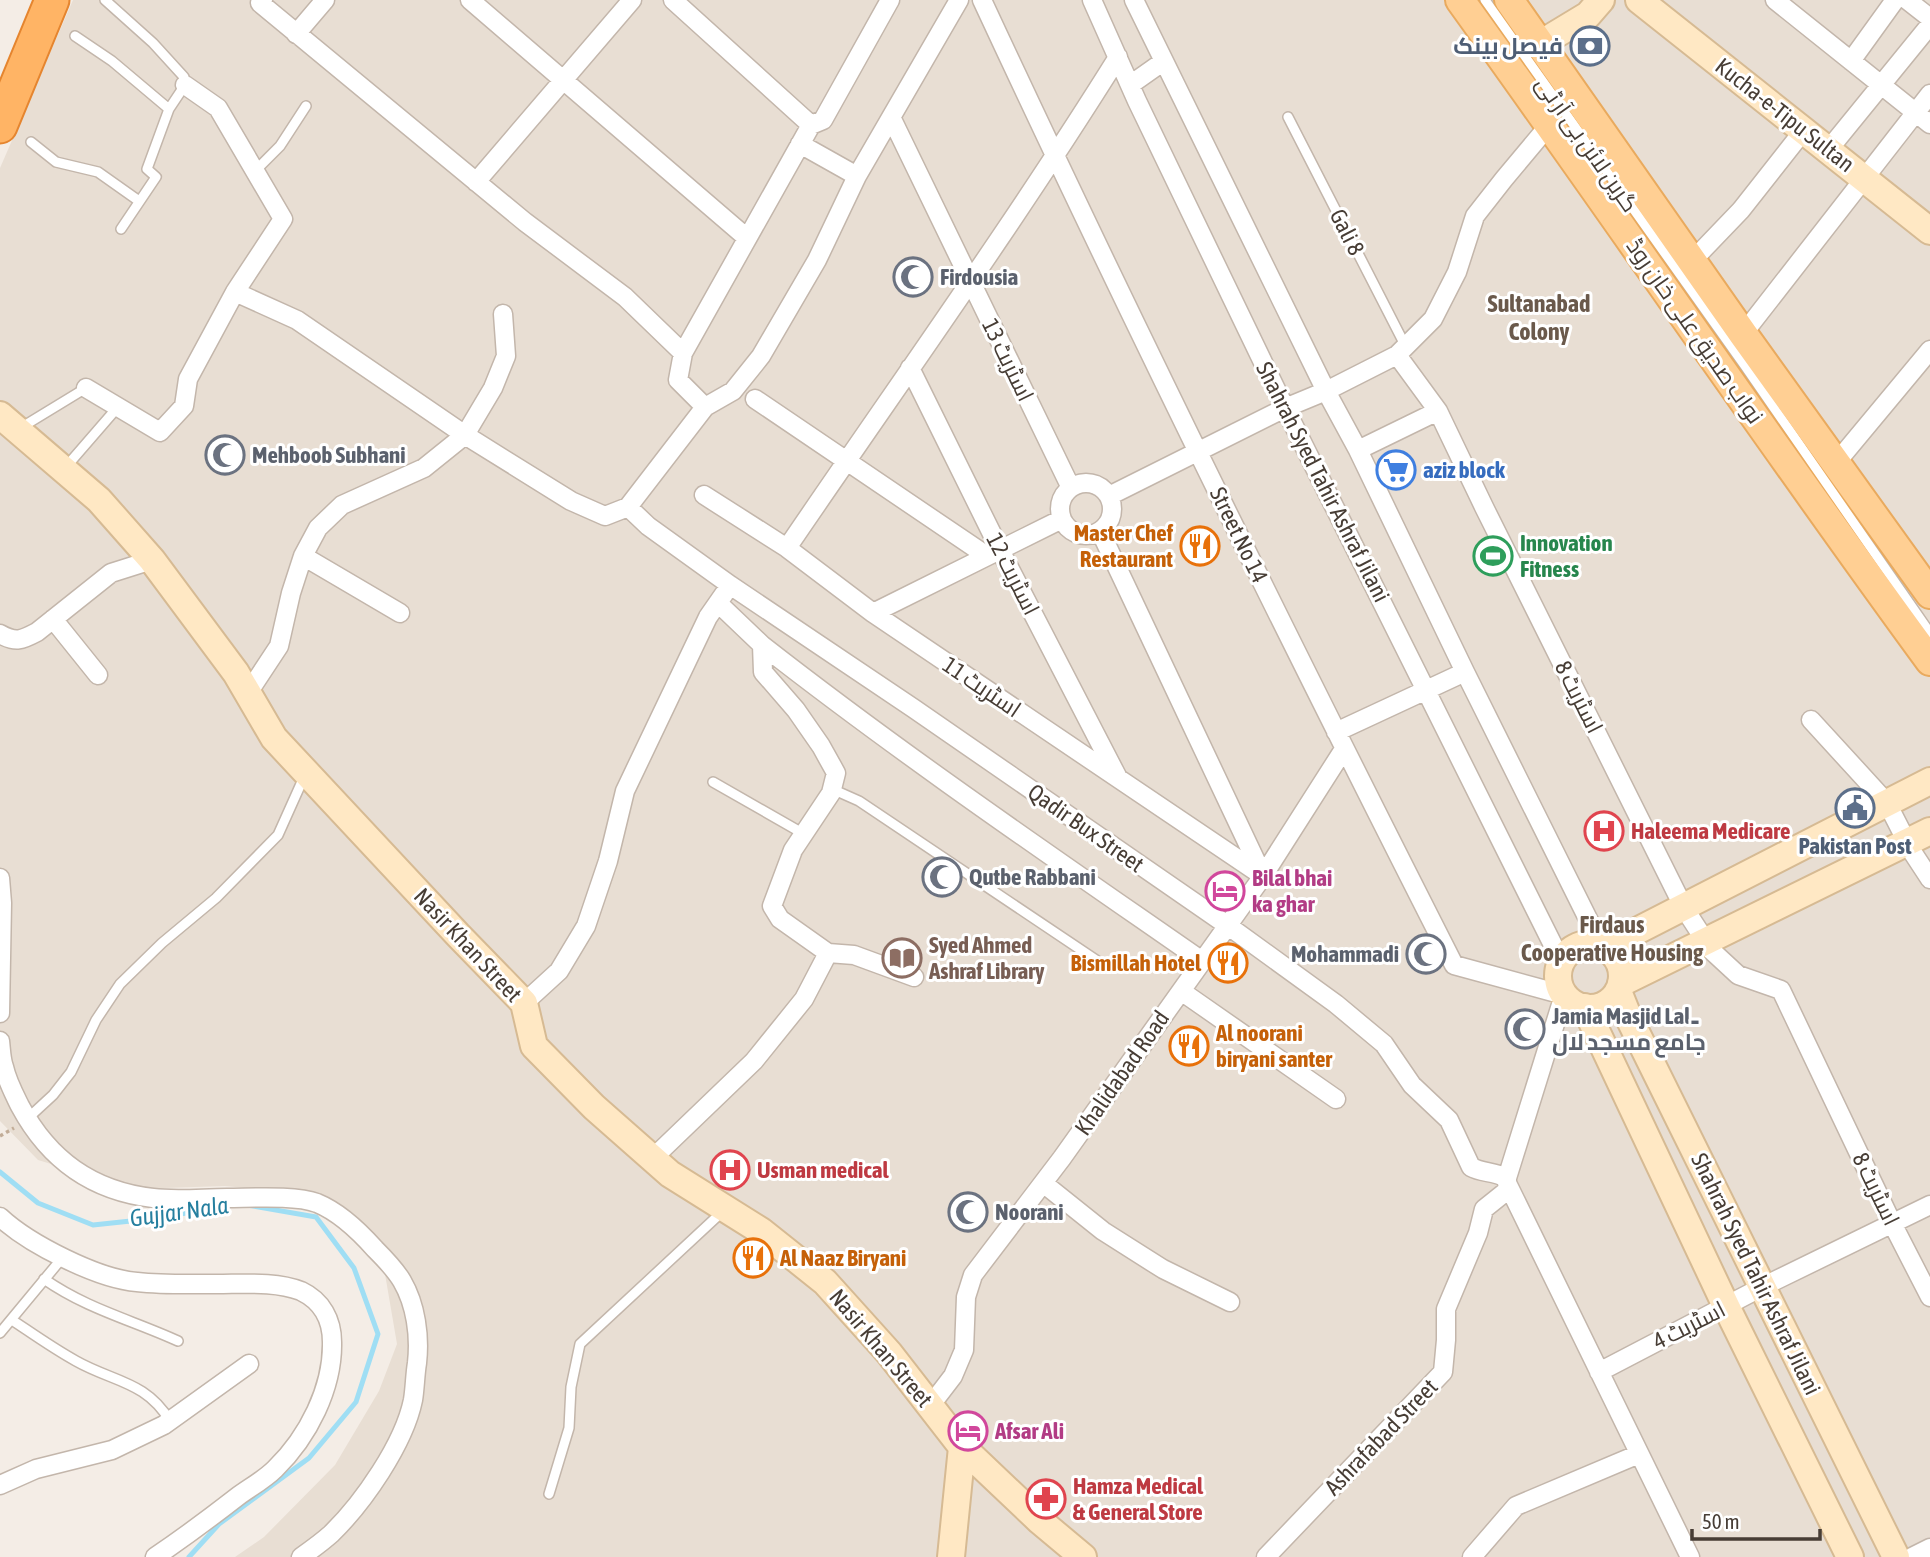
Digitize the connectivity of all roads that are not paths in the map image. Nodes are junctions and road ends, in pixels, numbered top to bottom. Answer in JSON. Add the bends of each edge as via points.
{"nodes":[{"id":1,"x":52,"y":0,"type":"edge"},
{"id":2,"x":105,"y":0,"type":"edge"},
{"id":3,"x":263,"y":0,"type":"edge"},
{"id":4,"x":325,"y":0,"type":"edge"},
{"id":5,"x":470,"y":0,"type":"edge"},
{"id":6,"x":632,"y":0,"type":"edge"},
{"id":7,"x":673,"y":0,"type":"edge"},
{"id":8,"x":890,"y":0,"type":"edge"},
{"id":9,"x":960,"y":0,"type":"edge"},
{"id":10,"x":982,"y":0,"type":"edge"},
{"id":11,"x":1092,"y":0,"type":"edge"},
{"id":12,"x":1134,"y":0,"type":"edge"},
{"id":13,"x":1460,"y":0,"type":"edge"},
{"id":14,"x":1485,"y":0,"type":"edge"},
{"id":15,"x":1509,"y":0,"type":"edge"},
{"id":16,"x":1601,"y":0,"type":"edge"},
{"id":17,"x":1639,"y":0,"type":"edge"},
{"id":18,"x":1775,"y":0,"type":"edge"},
{"id":19,"x":1895,"y":0,"type":"edge"},
{"id":20,"x":1907,"y":0,"type":"edge"},
{"id":21,"x":1930,"y":18,"type":"edge"},
{"id":22,"x":1930,"y":25,"type":"edge"},
{"id":23,"x":296,"y":34,"type":"junction"},
{"id":24,"x":75,"y":36,"type":"dead end"},
{"id":25,"x":1540,"y":44,"type":"junction"},
{"id":26,"x":1118,"y":57,"type":"junction"},
{"id":27,"x":1164,"y":61,"type":"junction"},
{"id":28,"x":1851,"y":61,"type":"junction"},
{"id":29,"x":564,"y":80,"type":"junction"},
{"id":30,"x":185,"y":85,"type":"junction"},
{"id":31,"x":1130,"y":85,"type":"junction"},
{"id":32,"x":1881,"y":85,"type":"junction"},
{"id":33,"x":1930,"y":94,"type":"edge"},
{"id":34,"x":306,"y":106,"type":"dead end"},
{"id":35,"x":169,"y":108,"type":"junction"},
{"id":36,"x":1915,"y":113,"type":"junction"},
{"id":37,"x":891,"y":117,"type":"junction"},
{"id":38,"x":1288,"y":117,"type":"dead end"},
{"id":39,"x":1550,"y":124,"type":"junction"},
{"id":40,"x":1930,"y":124,"type":"edge"},
{"id":41,"x":811,"y":125,"type":"junction"},
{"id":42,"x":0,"y":126,"type":"edge"},
{"id":43,"x":1804,"y":130,"type":"junction"},
{"id":44,"x":31,"y":142,"type":"dead end"},
{"id":45,"x":800,"y":144,"type":"junction"},
{"id":46,"x":1829,"y":149,"type":"junction"},
{"id":47,"x":1055,"y":158,"type":"junction"},
{"id":48,"x":255,"y":171,"type":"junction"},
{"id":49,"x":857,"y":176,"type":"junction"},
{"id":50,"x":1864,"y":178,"type":"junction"},
{"id":51,"x":476,"y":182,"type":"junction"},
{"id":52,"x":139,"y":201,"type":"junction"},
{"id":53,"x":121,"y":229,"type":"dead end"},
{"id":54,"x":1930,"y":231,"type":"edge"},
{"id":55,"x":747,"y":237,"type":"junction"},
{"id":56,"x":1693,"y":260,"type":"junction"},
{"id":57,"x":971,"y":284,"type":"junction"},
{"id":58,"x":235,"y":292,"type":"junction"},
{"id":59,"x":503,"y":314,"type":"dead end"},
{"id":60,"x":1743,"y":334,"type":"junction"},
{"id":61,"x":1930,"y":350,"type":"edge"},
{"id":62,"x":1402,"y":351,"type":"junction"},
{"id":63,"x":683,"y":353,"type":"junction"},
{"id":64,"x":910,"y":368,"type":"junction"},
{"id":65,"x":86,"y":388,"type":"joint"},
{"id":66,"x":1326,"y":391,"type":"junction"},
{"id":67,"x":755,"y":400,"type":"dead end"},
{"id":68,"x":705,"y":407,"type":"junction"},
{"id":69,"x":117,"y":408,"type":"junction"},
{"id":70,"x":1285,"y":408,"type":"junction"},
{"id":71,"x":1438,"y":411,"type":"junction"},
{"id":72,"x":9,"y":422,"type":"edge"},
{"id":73,"x":465,"y":435,"type":"junction"},
{"id":74,"x":1358,"y":450,"type":"junction"},
{"id":75,"x":1198,"y":452,"type":"junction"},
{"id":76,"x":847,"y":461,"type":"junction"},
{"id":77,"x":1836,"y":463,"type":"junction"},
{"id":78,"x":63,"y":469,"type":"junction"},
{"id":79,"x":1071,"y":488,"type":"junction"},
{"id":80,"x":704,"y":495,"type":"dead end"},
{"id":81,"x":1109,"y":496,"type":"junction"},
{"id":82,"x":628,"y":507,"type":"junction"},
{"id":83,"x":1062,"y":519,"type":"junction"},
{"id":84,"x":1100,"y":531,"type":"junction"},
{"id":85,"x":787,"y":548,"type":"junction"},
{"id":86,"x":994,"y":553,"type":"junction"},
{"id":87,"x":303,"y":556,"type":"junction"},
{"id":88,"x":152,"y":560,"type":"junction"},
{"id":89,"x":730,"y":585,"type":"junction"},
{"id":90,"x":1930,"y":594,"type":"edge"},
{"id":91,"x":718,"y":603,"type":"junction"},
{"id":92,"x":400,"y":613,"type":"dead end"},
{"id":93,"x":873,"y":613,"type":"junction"},
{"id":94,"x":53,"y":620,"type":"junction"},
{"id":95,"x":1930,"y":633,"type":"edge"},
{"id":96,"x":0,"y":635,"type":"edge"},
{"id":97,"x":761,"y":645,"type":"junction"},
{"id":98,"x":1930,"y":661,"type":"edge"},
{"id":99,"x":1465,"y":672,"type":"junction"},
{"id":100,"x":98,"y":675,"type":"dead end"},
{"id":101,"x":1427,"y":689,"type":"junction"},
{"id":102,"x":248,"y":693,"type":"junction"},
{"id":103,"x":1811,"y":720,"type":"dead end"},
{"id":104,"x":1336,"y":732,"type":"junction"},
{"id":105,"x":1345,"y":750,"type":"junction"},
{"id":106,"x":306,"y":772,"type":"junction"},
{"id":107,"x":1119,"y":779,"type":"junction"},
{"id":108,"x":1930,"y":781,"type":"edge"},
{"id":109,"x":713,"y":782,"type":"dead end"},
{"id":110,"x":832,"y":789,"type":"junction"},
{"id":111,"x":1887,"y":803,"type":"junction"},
{"id":112,"x":804,"y":834,"type":"junction"},
{"id":113,"x":1918,"y":836,"type":"edge"},
{"id":114,"x":1263,"y":876,"type":"junction"},
{"id":115,"x":0,"y":878,"type":"edge"},
{"id":116,"x":1930,"y":879,"type":"edge"},
{"id":117,"x":1684,"y":908,"type":"junction"},
{"id":118,"x":1227,"y":925,"type":"junction"},
{"id":119,"x":1706,"y":942,"type":"junction"},
{"id":120,"x":1606,"y":948,"type":"junction"},
{"id":121,"x":828,"y":953,"type":"junction"},
{"id":122,"x":1202,"y":961,"type":"junction"},
{"id":123,"x":1561,"y":961,"type":"junction"},
{"id":124,"x":1102,"y":964,"type":"dead end"},
{"id":125,"x":914,"y":977,"type":"dead end"},
{"id":126,"x":1620,"y":987,"type":"junction"},
{"id":127,"x":1181,"y":991,"type":"junction"},
{"id":128,"x":1575,"y":1001,"type":"junction"},
{"id":129,"x":524,"y":1003,"type":"junction"},
{"id":130,"x":0,"y":1013,"type":"edge"},
{"id":131,"x":0,"y":1041,"type":"edge"},
{"id":132,"x":1336,"y":1099,"type":"dead end"},
{"id":133,"x":27,"y":1119,"type":"junction"},
{"id":134,"x":652,"y":1159,"type":"junction"},
{"id":135,"x":1043,"y":1183,"type":"junction"},
{"id":136,"x":1508,"y":1184,"type":"junction"},
{"id":137,"x":1930,"y":1205,"type":"edge"},
{"id":138,"x":725,"y":1209,"type":"junction"},
{"id":139,"x":0,"y":1217,"type":"edge"},
{"id":140,"x":1892,"y":1223,"type":"junction"},
{"id":141,"x":63,"y":1257,"type":"junction"},
{"id":142,"x":44,"y":1279,"type":"junction"},
{"id":143,"x":1762,"y":1287,"type":"junction"},
{"id":144,"x":1930,"y":1297,"type":"edge"},
{"id":145,"x":1230,"y":1302,"type":"dead end"},
{"id":146,"x":1726,"y":1306,"type":"junction"},
{"id":147,"x":12,"y":1320,"type":"junction"},
{"id":148,"x":0,"y":1333,"type":"edge"},
{"id":149,"x":178,"y":1341,"type":"dead end"},
{"id":150,"x":249,"y":1364,"type":"dead end"},
{"id":151,"x":1600,"y":1372,"type":"junction"},
{"id":152,"x":930,"y":1406,"type":"junction"},
{"id":153,"x":170,"y":1421,"type":"junction"},
{"id":154,"x":962,"y":1447,"type":"junction"},
{"id":155,"x":1639,"y":1454,"type":"junction"},
{"id":156,"x":0,"y":1485,"type":"edge"},
{"id":157,"x":549,"y":1494,"type":"dead end"},
{"id":158,"x":1930,"y":1548,"type":"edge"},
{"id":159,"x":155,"y":1557,"type":"edge"},
{"id":160,"x":302,"y":1557,"type":"edge"},
{"id":161,"x":950,"y":1557,"type":"edge"},
{"id":162,"x":1083,"y":1557,"type":"edge"},
{"id":163,"x":1266,"y":1557,"type":"edge"},
{"id":164,"x":1472,"y":1557,"type":"edge"},
{"id":165,"x":1690,"y":1557,"type":"edge"},
{"id":166,"x":1850,"y":1557,"type":"edge"},
{"id":167,"x":1896,"y":1557,"type":"edge"},
{"id":168,"x":1912,"y":1557,"type":"edge"}],
"edges":[{"from":1,"to":42,"type":"highway"},
{"from":2,"to":30,"type":"lane","via":[[153,43]]},
{"from":3,"to":23,"type":"street","via":[[260,4]]},
{"from":4,"to":23,"type":"street"},
{"from":5,"to":29,"type":"street"},
{"from":6,"to":29,"type":"street"},
{"from":7,"to":41,"type":"street"},
{"from":8,"to":41,"type":"street","via":[[823,120]]},
{"from":9,"to":37,"type":"street"},
{"from":10,"to":47,"type":"street","name":"Street No 14"},
{"from":11,"to":26,"type":"street","name":"Shahrah Syed Tahir Ashraf Jilani"},
{"from":12,"to":27,"type":"street","name":"Shahrah Syed Tahir Ashraf Jilani"},
{"from":13,"to":39,"type":"main road","name":"نواب صدیق علی خان روڈ"},
{"from":14,"to":95,"type":"lane","name":"گرین لائن بی آر ٹی"},
{"from":15,"to":25,"type":"main road","name":"نواب صدیق علی خان روڈ"},
{"from":16,"to":25,"type":"street","via":[[1588,15]]},
{"from":17,"to":43,"type":"street","name":"Kucha-e-Tipu Sultan"},
{"from":18,"to":28,"type":"street"},
{"from":19,"to":28,"type":"street"},
{"from":20,"to":21,"type":"street"},
{"from":22,"to":32,"type":"street"},
{"from":23,"to":51,"type":"street"},
{"from":24,"to":35,"type":"lane"},
{"from":25,"to":56,"type":"main road","name":"نواب صدیق علی خان روڈ"},
{"from":26,"to":31,"type":"street","name":"Shahrah Syed Tahir Ashraf Jilani"},
{"from":26,"to":47,"type":"street"},
{"from":27,"to":31,"type":"street"},
{"from":27,"to":66,"type":"street","name":"Shahrah Syed Tahir Ashraf Jilani"},
{"from":28,"to":32,"type":"street"},
{"from":29,"to":51,"type":"street"},
{"from":29,"to":55,"type":"street"},
{"from":30,"to":35,"type":"lane"},
{"from":30,"to":48,"type":"street","via":[[218,108]]},
{"from":31,"to":70,"type":"street","name":"Shahrah Syed Tahir Ashraf Jilani"},
{"from":32,"to":36,"type":"street"},
{"from":32,"to":46,"type":"street"},
{"from":33,"to":36,"type":"street"},
{"from":34,"to":48,"type":"lane","via":[[280,146]]},
{"from":35,"to":52,"type":"lane","via":[[147,169],[156,177]]},
{"from":36,"to":40,"type":"street"},
{"from":36,"to":50,"type":"street"},
{"from":37,"to":49,"type":"street"},
{"from":37,"to":57,"type":"street","name":"اسٹریٹ 13"},
{"from":38,"to":62,"type":"lane","name":"Gali 8"},
{"from":39,"to":62,"type":"street","via":[[1475,216],[1457,272],[1433,319]]},
{"from":39,"to":98,"type":"main road","name":"نواب صدیق علی خان روڈ"},
{"from":41,"to":45,"type":"street"},
{"from":43,"to":46,"type":"street","name":"Kucha-e-Tipu Sultan"},
{"from":43,"to":56,"type":"street","via":[[1741,210]]},
{"from":44,"to":52,"type":"lane","via":[[56,162],[97,172]]},
{"from":45,"to":49,"type":"street"},
{"from":45,"to":55,"type":"street"},
{"from":46,"to":50,"type":"street","name":"Kucha-e-Tipu Sultan"},
{"from":47,"to":57,"type":"street"},
{"from":47,"to":75,"type":"street","name":"Street No 14"},
{"from":48,"to":58,"type":"street","via":[[283,219]]},
{"from":49,"to":68,"type":"street","via":[[817,260],[761,356],[733,391]]},
{"from":50,"to":54,"type":"street","name":"Kucha-e-Tipu Sultan"},
{"from":50,"to":60,"type":"street"},
{"from":51,"to":63,"type":"street","via":[[625,297]]},
{"from":52,"to":53,"type":"lane"},
{"from":55,"to":63,"type":"street"},
{"from":56,"to":60,"type":"main road","name":"نواب صدیق علی خان روڈ"},
{"from":57,"to":64,"type":"street"},
{"from":57,"to":79,"type":"street","name":"اسٹریٹ 13"},
{"from":58,"to":69,"type":"street","via":[[188,379],[184,406],[160,432]]},
{"from":58,"to":73,"type":"street","via":[[297,320]]},
{"from":59,"to":73,"type":"street","via":[[506,356]]},
{"from":60,"to":77,"type":"main road","name":"نواب صدیق علی خان روڈ"},
{"from":61,"to":77,"type":"street"},
{"from":62,"to":66,"type":"street"},
{"from":62,"to":71,"type":"street","name":"اسٹریٹ 8"},
{"from":63,"to":68,"type":"street","via":[[678,380]]},
{"from":64,"to":76,"type":"street"},
{"from":64,"to":86,"type":"street","name":"اسٹریٹ 12"},
{"from":65,"to":69,"type":"street"},
{"from":65,"to":72,"type":"lane"},
{"from":66,"to":70,"type":"street"},
{"from":66,"to":74,"type":"street","name":"Shahrah Syed Tahir Ashraf Jilani"},
{"from":67,"to":76,"type":"street"},
{"from":68,"to":82,"type":"street"},
{"from":69,"to":78,"type":"lane"},
{"from":70,"to":75,"type":"street"},
{"from":70,"to":101,"type":"street","name":"Shahrah Syed Tahir Ashraf Jilani"},
{"from":71,"to":74,"type":"street"},
{"from":71,"to":117,"type":"street","name":"اسٹریٹ 8"},
{"from":72,"to":78,"type":"street","name":"Nasir Khan Street"},
{"from":73,"to":82,"type":"street","via":[[570,502],[605,516]]},
{"from":73,"to":87,"type":"street","via":[[424,468],[342,505],[318,528]]},
{"from":74,"to":99,"type":"street","name":"Shahrah Syed Tahir Ashraf Jilani"},
{"from":75,"to":81,"type":"street"},
{"from":75,"to":104,"type":"street","name":"Street No 14"},
{"from":76,"to":85,"type":"street"},
{"from":76,"to":86,"type":"street"},
{"from":77,"to":90,"type":"main road","name":"نواب صدیق علی خان روڈ"},
{"from":78,"to":88,"type":"street","name":"Nasir Khan Street","via":[[99,500]]},
{"from":79,"to":81,"type":"street","via":[[1092,484]]},
{"from":79,"to":83,"type":"street","via":[[1060,505]]},
{"from":80,"to":85,"type":"street","name":"اسٹریٹ 11"},
{"from":81,"to":84,"type":"street","via":[[1112,513]]},
{"from":82,"to":89,"type":"street","name":"Qadir Bux Street"},
{"from":83,"to":84,"type":"street","via":[[1075,533]]},
{"from":83,"to":86,"type":"street"},
{"from":84,"to":114,"type":"street"},
{"from":85,"to":93,"type":"street","name":"اسٹریٹ 11"},
{"from":86,"to":93,"type":"street"},
{"from":86,"to":107,"type":"street","name":"اسٹریٹ 12"},
{"from":87,"to":92,"type":"street"},
{"from":87,"to":102,"type":"street","via":[[279,646]]},
{"from":88,"to":94,"type":"street","via":[[111,573]]},
{"from":88,"to":102,"type":"street","name":"Nasir Khan Street"},
{"from":89,"to":91,"type":"street"},
{"from":89,"to":118,"type":"street","name":"Qadir Bux Street"},
{"from":91,"to":97,"type":"street"},
{"from":91,"to":129,"type":"street","via":[[625,791],[586,926],[559,971]]},
{"from":93,"to":107,"type":"street","name":"اسٹریٹ 11"},
{"from":94,"to":96,"type":"street","via":[[24,639]]},
{"from":94,"to":100,"type":"street"},
{"from":97,"to":110,"type":"street","via":[[763,672],[796,710],[836,773]]},
{"from":97,"to":122,"type":"street"},
{"from":99,"to":101,"type":"street"},
{"from":99,"to":120,"type":"street","name":"Shahrah Syed Tahir Ashraf Jilani"},
{"from":101,"to":104,"type":"street"},
{"from":101,"to":123,"type":"street","name":"Shahrah Syed Tahir Ashraf Jilani"},
{"from":102,"to":106,"type":"street","name":"Nasir Khan Street","via":[[274,738]]},
{"from":103,"to":111,"type":"street"},
{"from":104,"to":105,"type":"street","name":"Street No 14"},
{"from":105,"to":114,"type":"street","name":"Khalidabad Road"},
{"from":105,"to":128,"type":"street","name":"Street No 14","via":[[1454,965]]},
{"from":106,"to":129,"type":"street","name":"Nasir Khan Street"},
{"from":106,"to":133,"type":"lane","via":[[278,835],[120,984],[71,1072]]},
{"from":107,"to":114,"type":"street","name":"اسٹریٹ 11"},
{"from":108,"to":111,"type":"street"},
{"from":109,"to":112,"type":"lane"},
{"from":110,"to":112,"type":"street"},
{"from":110,"to":124,"type":"lane","via":[[859,801]]},
{"from":111,"to":113,"type":"street"},
{"from":111,"to":117,"type":"street"},
{"from":112,"to":121,"type":"street","via":[[793,850],[772,906],[780,919]]},
{"from":113,"to":116,"type":"street"},
{"from":113,"to":119,"type":"street"},
{"from":114,"to":118,"type":"street","name":"Khalidabad Road"},
{"from":115,"to":130,"type":"street"},
{"from":117,"to":119,"type":"street","name":"اسٹریٹ 8"},
{"from":117,"to":120,"type":"street"},
{"from":118,"to":122,"type":"street","name":"Khalidabad Road"},
{"from":118,"to":136,"type":"street","name":"Qadir Bux Street","via":[[1384,1044],[1412,1085],[1449,1120],[1471,1167],[1497,1173]]},
{"from":119,"to":126,"type":"street"},
{"from":119,"to":140,"type":"street","name":"اسٹریٹ 8","via":[[1738,975],[1781,990]]},
{"from":120,"to":123,"type":"street","via":[[1579,946]]},
{"from":120,"to":126,"type":"street","via":[[1619,961]]},
{"from":121,"to":125,"type":"street","via":[[854,955]]},
{"from":121,"to":134,"type":"street","via":[[804,999],[754,1061]]},
{"from":122,"to":127,"type":"street","name":"Khalidabad Road"},
{"from":123,"to":128,"type":"street","via":[[1559,985]]},
{"from":126,"to":128,"type":"street","via":[[1602,1006]]},
{"from":126,"to":143,"type":"street","name":"Shahrah Syed Tahir Ashraf Jilani","via":[[1628,1016]]},
{"from":127,"to":132,"type":"street"},
{"from":127,"to":135,"type":"street","name":"Khalidabad Road"},
{"from":128,"to":136,"type":"street"},
{"from":128,"to":146,"type":"street","name":"Shahrah Syed Tahir Ashraf Jilani"},
{"from":129,"to":134,"type":"street","name":"Nasir Khan Street","via":[[534,1046]]},
{"from":131,"to":133,"type":"street","via":[[4,1067]]},
{"from":133,"to":160,"type":"street","via":[[64,1163],[89,1179],[134,1195],[156,1199],[285,1198],[316,1203],[365,1238],[403,1282],[417,1328],[413,1401],[400,1436],[369,1489],[331,1534]]},
{"from":134,"to":138,"type":"street","name":"Nasir Khan Street"},
{"from":135,"to":145,"type":"street","via":[[1103,1231],[1163,1269]]},
{"from":135,"to":152,"type":"street","name":"Khalidabad Road","via":[[973,1275],[966,1297],[964,1350],[953,1376]]},
{"from":136,"to":151,"type":"street"},
{"from":136,"to":163,"type":"street","name":"Ashrafabad Street","via":[[1484,1209],[1446,1309],[1443,1372]]},
{"from":137,"to":140,"type":"street","name":"اسٹریٹ 4"},
{"from":138,"to":152,"type":"street","name":"Nasir Khan Street","via":[[825,1282]]},
{"from":138,"to":157,"type":"lane","via":[[580,1344],[569,1428]]},
{"from":139,"to":141,"type":"street"},
{"from":140,"to":143,"type":"street","name":"اسٹریٹ 4"},
{"from":140,"to":144,"type":"street","name":"اسٹریٹ 8"},
{"from":141,"to":142,"type":"lane"},
{"from":141,"to":159,"type":"street","via":[[135,1282],[287,1287],[316,1301],[327,1313],[333,1358],[317,1410],[303,1434],[275,1469]]},
{"from":142,"to":147,"type":"lane"},
{"from":142,"to":149,"type":"lane","via":[[85,1304]]},
{"from":143,"to":146,"type":"street","name":"اسٹریٹ 4"},
{"from":143,"to":167,"type":"street","name":"Shahrah Syed Tahir Ashraf Jilani"},
{"from":146,"to":151,"type":"street","name":"اسٹریٹ 4"},
{"from":146,"to":166,"type":"street","name":"Shahrah Syed Tahir Ashraf Jilani"},
{"from":147,"to":148,"type":"lane"},
{"from":147,"to":153,"type":"lane","via":[[78,1362],[135,1386],[163,1408]]},
{"from":150,"to":153,"type":"street"},
{"from":151,"to":155,"type":"street"},
{"from":152,"to":154,"type":"street","name":"Nasir Khan Street"},
{"from":153,"to":156,"type":"street","via":[[112,1451],[36,1469]]},
{"from":154,"to":161,"type":"street"},
{"from":154,"to":162,"type":"street","name":"Nasir Khan Street"},
{"from":155,"to":164,"type":"street","via":[[1516,1506]]},
{"from":155,"to":165,"type":"street"},
{"from":158,"to":168,"type":"street"}]}
